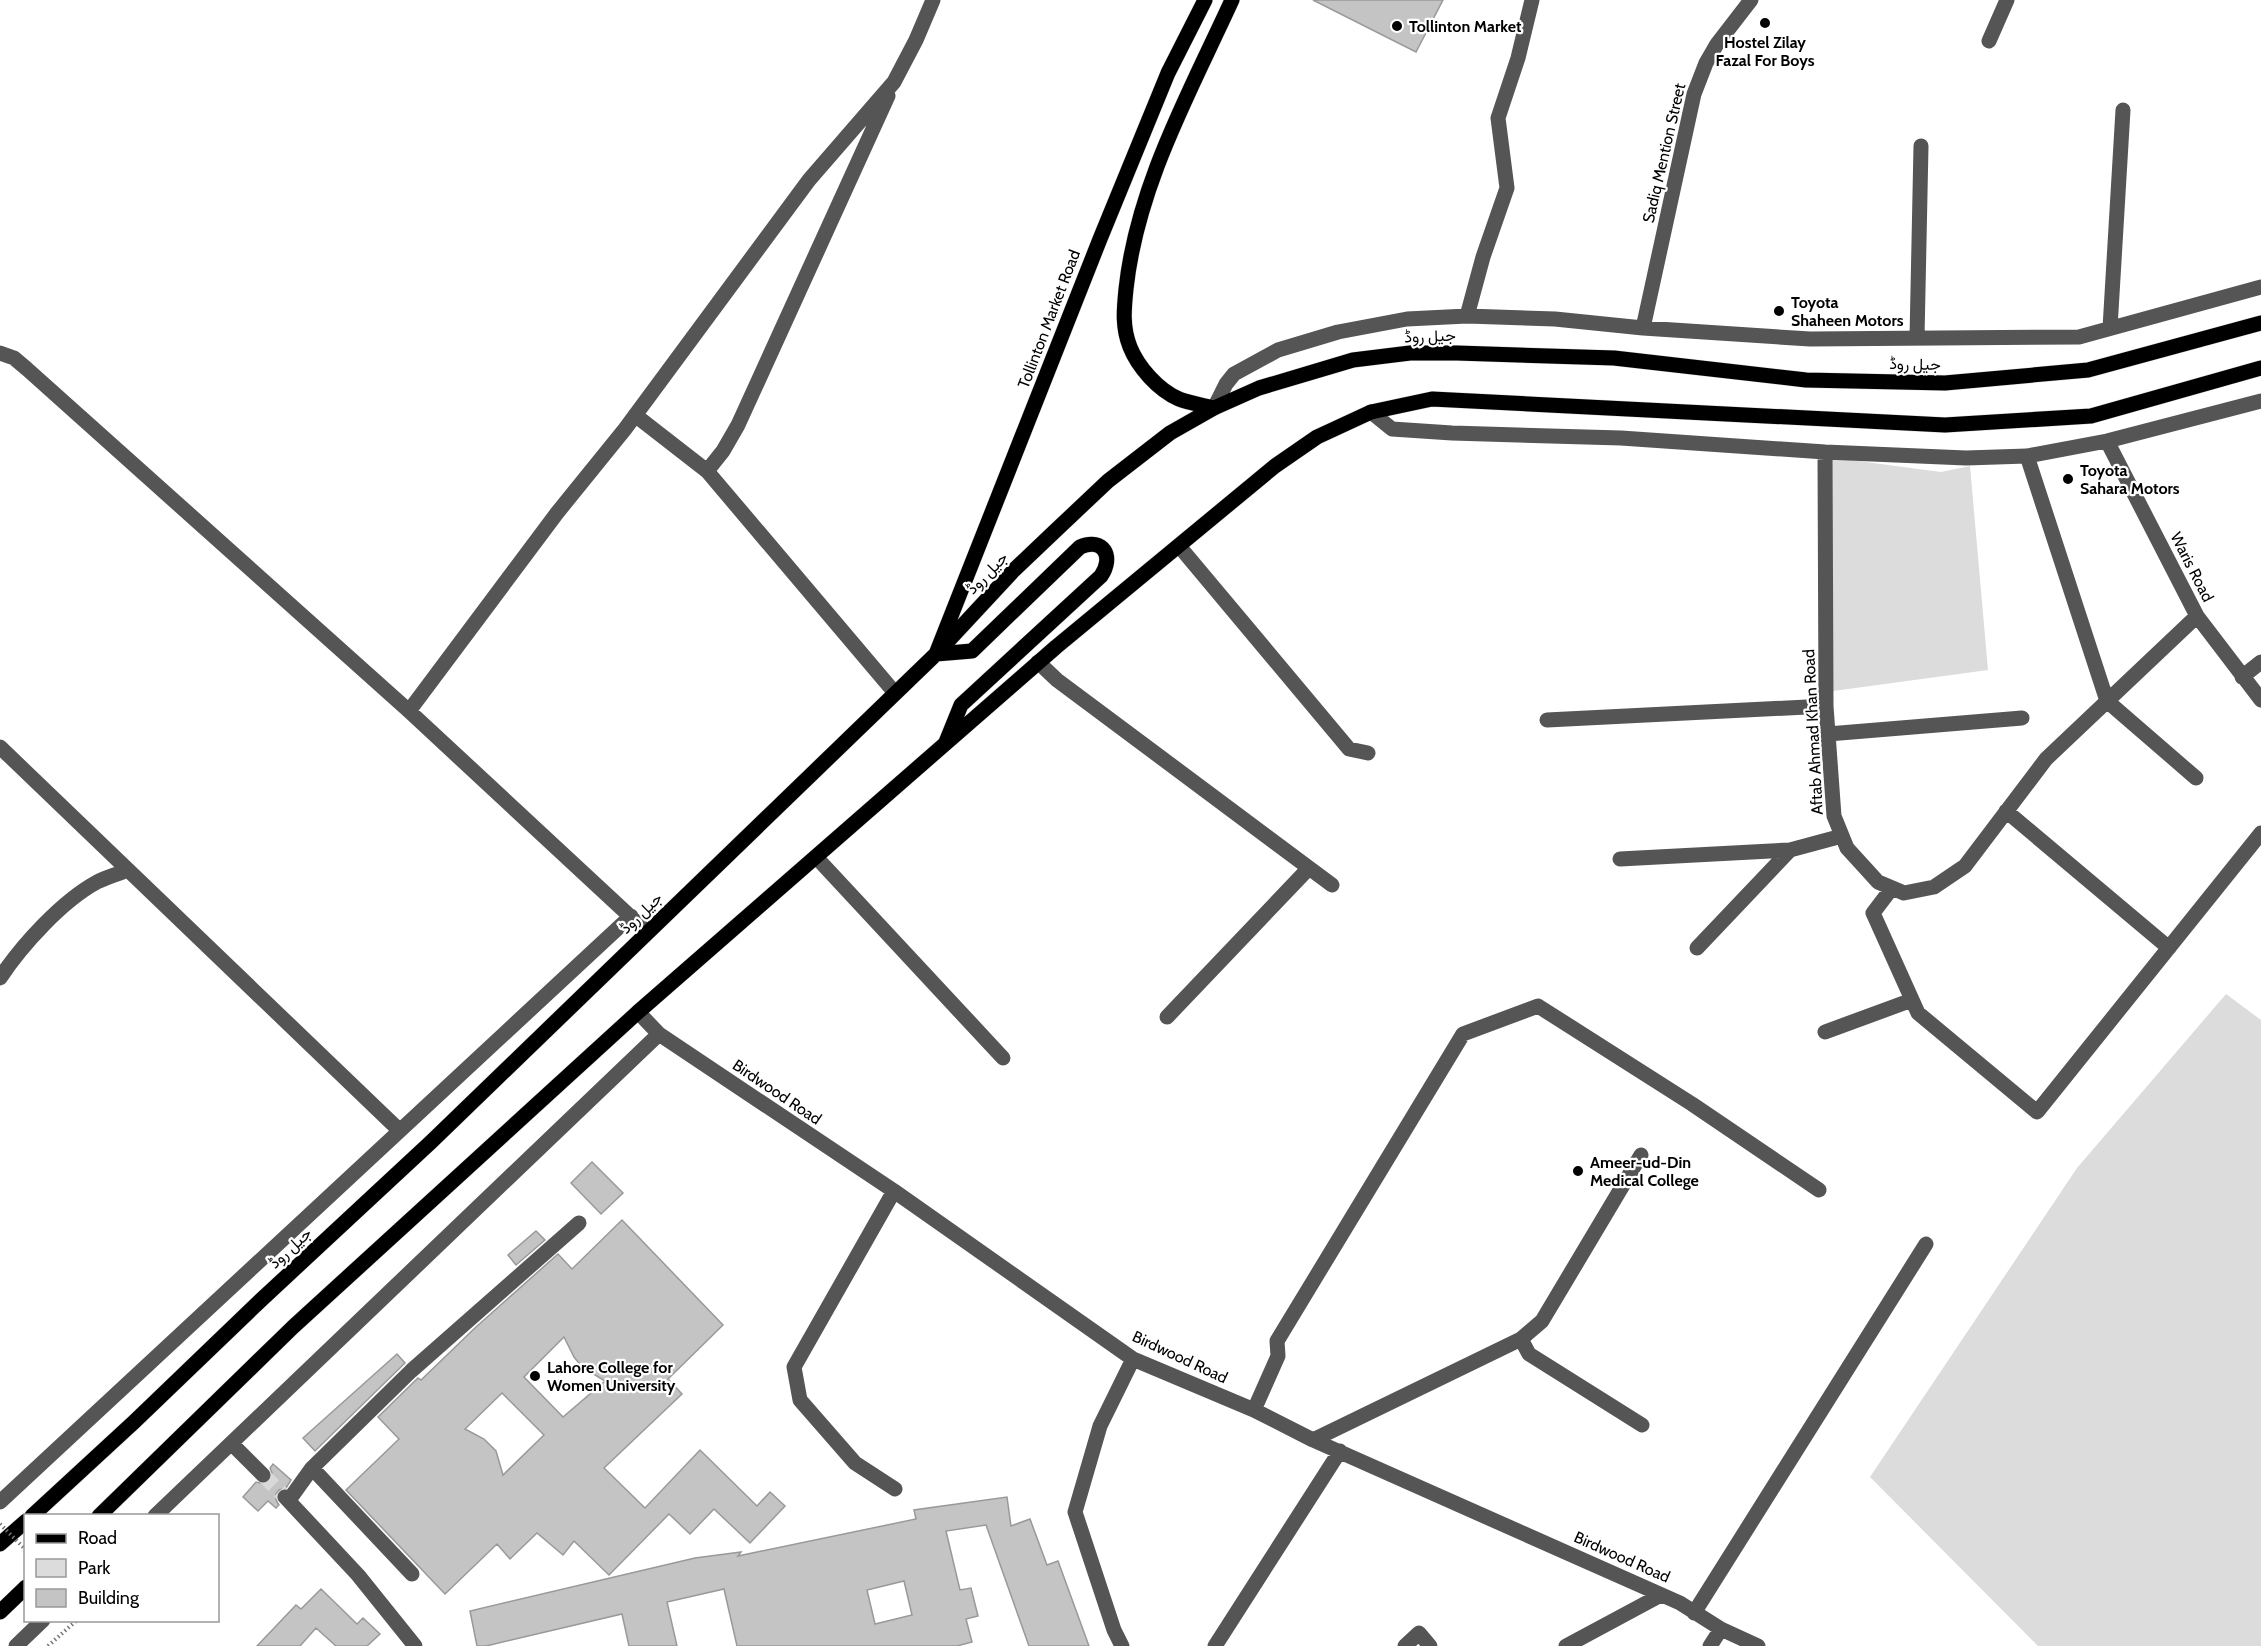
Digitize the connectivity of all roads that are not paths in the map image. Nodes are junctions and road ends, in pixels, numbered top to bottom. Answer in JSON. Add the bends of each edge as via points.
{"nodes":[{"id":1,"x":933,"y":0,"type":"edge"},
{"id":2,"x":1205,"y":0,"type":"edge"},
{"id":3,"x":1232,"y":0,"type":"edge"},
{"id":4,"x":1532,"y":0,"type":"edge"},
{"id":5,"x":1751,"y":0,"type":"edge"},
{"id":6,"x":2007,"y":0,"type":"edge"},
{"id":7,"x":1989,"y":41,"type":"dead end"},
{"id":8,"x":894,"y":82,"type":"junction"},
{"id":9,"x":2123,"y":110,"type":"dead end"},
{"id":10,"x":1921,"y":146,"type":"dead end"},
{"id":11,"x":2261,"y":287,"type":"edge"},
{"id":12,"x":1467,"y":316,"type":"junction"},
{"id":13,"x":2261,"y":323,"type":"edge"},
{"id":14,"x":1643,"y":328,"type":"junction"},
{"id":15,"x":2110,"y":328,"type":"junction"},
{"id":16,"x":1917,"y":338,"type":"junction"},
{"id":17,"x":0,"y":353,"type":"edge"},
{"id":18,"x":2261,"y":368,"type":"edge"},
{"id":19,"x":2261,"y":401,"type":"edge"},
{"id":20,"x":1214,"y":408,"type":"junction"},
{"id":21,"x":1371,"y":412,"type":"junction"},
{"id":22,"x":635,"y":415,"type":"junction"},
{"id":23,"x":2107,"y":441,"type":"junction"},
{"id":24,"x":1825,"y":452,"type":"junction"},
{"id":25,"x":2027,"y":456,"type":"junction"},
{"id":26,"x":707,"y":471,"type":"junction"},
{"id":27,"x":1179,"y":546,"type":"junction"},
{"id":28,"x":2197,"y":616,"type":"junction"},
{"id":29,"x":936,"y":654,"type":"junction"},
{"id":30,"x":1038,"y":662,"type":"junction"},
{"id":31,"x":2261,"y":662,"type":"edge"},
{"id":32,"x":2242,"y":677,"type":"junction"},
{"id":33,"x":895,"y":693,"type":"junction"},
{"id":34,"x":2261,"y":700,"type":"edge"},
{"id":35,"x":2107,"y":701,"type":"junction"},
{"id":36,"x":1826,"y":706,"type":"junction"},
{"id":37,"x":410,"y":711,"type":"junction"},
{"id":38,"x":2022,"y":718,"type":"dead end"},
{"id":39,"x":1546,"y":720,"type":"dead end"},
{"id":40,"x":1828,"y":734,"type":"junction"},
{"id":41,"x":944,"y":745,"type":"junction"},
{"id":42,"x":0,"y":747,"type":"edge"},
{"id":43,"x":1368,"y":753,"type":"dead end"},
{"id":44,"x":2196,"y":778,"type":"dead end"},
{"id":45,"x":2006,"y":811,"type":"junction"},
{"id":46,"x":2261,"y":833,"type":"edge"},
{"id":47,"x":1842,"y":836,"type":"junction"},
{"id":48,"x":1790,"y":850,"type":"junction"},
{"id":49,"x":816,"y":857,"type":"junction"},
{"id":50,"x":1620,"y":859,"type":"dead end"},
{"id":51,"x":1309,"y":868,"type":"junction"},
{"id":52,"x":128,"y":870,"type":"junction"},
{"id":53,"x":1332,"y":885,"type":"dead end"},
{"id":54,"x":1892,"y":888,"type":"junction"},
{"id":55,"x":630,"y":916,"type":"junction"},
{"id":56,"x":646,"y":932,"type":"junction"},
{"id":57,"x":1696,"y":948,"type":"dead end"},
{"id":58,"x":2169,"y":948,"type":"junction"},
{"id":59,"x":0,"y":978,"type":"edge"},
{"id":60,"x":1912,"y":1000,"type":"junction"},
{"id":61,"x":638,"y":1012,"type":"junction"},
{"id":62,"x":1167,"y":1017,"type":"dead end"},
{"id":63,"x":1825,"y":1032,"type":"dead end"},
{"id":64,"x":659,"y":1034,"type":"junction"},
{"id":65,"x":1003,"y":1058,"type":"dead end"},
{"id":66,"x":399,"y":1130,"type":"junction"},
{"id":67,"x":1641,"y":1155,"type":"dead end"},
{"id":68,"x":1819,"y":1190,"type":"dead end"},
{"id":69,"x":894,"y":1191,"type":"junction"},
{"id":70,"x":579,"y":1223,"type":"dead end"},
{"id":71,"x":1926,"y":1244,"type":"dead end"},
{"id":72,"x":1521,"y":1339,"type":"junction"},
{"id":73,"x":1133,"y":1359,"type":"junction"},
{"id":74,"x":1254,"y":1410,"type":"junction"},
{"id":75,"x":1642,"y":1425,"type":"dead end"},
{"id":76,"x":1313,"y":1440,"type":"junction"},
{"id":77,"x":232,"y":1444,"type":"junction"},
{"id":78,"x":1340,"y":1452,"type":"junction"},
{"id":79,"x":312,"y":1468,"type":"junction"},
{"id":80,"x":263,"y":1475,"type":"tunnel mouth"},
{"id":81,"x":895,"y":1489,"type":"dead end"},
{"id":82,"x":0,"y":1502,"type":"edge"},
{"id":83,"x":107,"y":1513,"type":"edge"},
{"id":84,"x":33,"y":1514,"type":"edge"},
{"id":85,"x":156,"y":1514,"type":"edge"},
{"id":86,"x":24,"y":1523,"type":"edge"},
{"id":87,"x":0,"y":1544,"type":"edge"},
{"id":88,"x":412,"y":1574,"type":"dead end"},
{"id":89,"x":24,"y":1589,"type":"edge"},
{"id":90,"x":1661,"y":1594,"type":"junction"},
{"id":91,"x":0,"y":1612,"type":"edge"},
{"id":92,"x":1694,"y":1613,"type":"junction"},
{"id":93,"x":41,"y":1622,"type":"edge"},
{"id":94,"x":1721,"y":1629,"type":"junction"},
{"id":95,"x":16,"y":1646,"type":"edge"},
{"id":96,"x":415,"y":1646,"type":"edge"},
{"id":97,"x":1122,"y":1646,"type":"edge"},
{"id":98,"x":1215,"y":1646,"type":"edge"},
{"id":99,"x":1405,"y":1646,"type":"edge"},
{"id":100,"x":1430,"y":1646,"type":"edge"},
{"id":101,"x":1566,"y":1646,"type":"edge"},
{"id":102,"x":1710,"y":1646,"type":"edge"},
{"id":103,"x":1758,"y":1646,"type":"edge"}],
"edges":[{"from":1,"to":8,"type":"street"},
{"from":2,"to":29,"type":"main road","name":"Tollinton Market Road","via":[[1168,73]]},
{"from":3,"to":20,"type":"main road","via":[[1167,142],[1140,215],[1123,320],[1130,346],[1141,367],[1156,383],[1178,399]]},
{"from":4,"to":12,"type":"street","via":[[1498,118],[1507,188]]},
{"from":5,"to":14,"type":"street","name":"Sadiq Mention Street","via":[[1717,44],[1694,94]]},
{"from":6,"to":7,"type":"street"},
{"from":8,"to":22,"type":"street","via":[[809,180]]},
{"from":8,"to":26,"type":"street","via":[[738,425]]},
{"from":9,"to":15,"type":"street"},
{"from":10,"to":16,"type":"street"},
{"from":11,"to":15,"type":"street"},
{"from":12,"to":14,"type":"street"},
{"from":12,"to":20,"type":"street","via":[[1407,320],[1338,332],[1278,350],[1234,374]]},
{"from":13,"to":20,"type":"main road","name":"جیل روڈ","via":[[2088,370],[1945,383],[1806,380],[1614,358],[1410,353],[1353,360],[1308,372]]},
{"from":14,"to":16,"type":"street","via":[[1810,339]]},
{"from":15,"to":16,"type":"street","via":[[2079,337]]},
{"from":17,"to":37,"type":"street","via":[[27,369]]},
{"from":18,"to":21,"type":"main road","via":[[2091,416],[1945,425],[1432,399]]},
{"from":19,"to":23,"type":"street"},
{"from":20,"to":29,"type":"main road","name":"جیل روڈ","via":[[1170,433],[1108,481],[1014,570]]},
{"from":21,"to":24,"type":"street","via":[[1392,429],[1621,438]]},
{"from":21,"to":27,"type":"main road","via":[[1317,437],[1275,466]]},
{"from":22,"to":26,"type":"street"},
{"from":22,"to":37,"type":"street"},
{"from":23,"to":25,"type":"street"},
{"from":23,"to":28,"type":"street","name":"Waris Road"},
{"from":24,"to":25,"type":"street"},
{"from":24,"to":36,"type":"street","name":"Aftab Ahmad Khan Road"},
{"from":25,"to":35,"type":"street"},
{"from":26,"to":33,"type":"street"},
{"from":27,"to":30,"type":"main road"},
{"from":27,"to":43,"type":"street","via":[[1349,749]]},
{"from":28,"to":32,"type":"street","name":"Waris Road"},
{"from":28,"to":35,"type":"street"},
{"from":29,"to":33,"type":"main road","name":"جیل روڈ"},
{"from":29,"to":41,"type":"main road","via":[[972,651],[1080,547],[1097,545],[1106,552],[1108,560],[1101,576],[961,705]]},
{"from":30,"to":41,"type":"main road"},
{"from":30,"to":51,"type":"street"},
{"from":31,"to":32,"type":"street"},
{"from":32,"to":34,"type":"street","name":"Waris Road"},
{"from":33,"to":56,"type":"main road","name":"جیل روڈ"},
{"from":35,"to":44,"type":"street"},
{"from":35,"to":45,"type":"street","via":[[2046,759]]},
{"from":36,"to":39,"type":"street"},
{"from":36,"to":40,"type":"street","name":"Aftab Ahmad Khan Road"},
{"from":37,"to":55,"type":"street"},
{"from":38,"to":40,"type":"street"},
{"from":40,"to":47,"type":"street","name":"Aftab Ahmad Khan Road","via":[[1834,816]]},
{"from":41,"to":49,"type":"main road"},
{"from":42,"to":52,"type":"street"},
{"from":45,"to":54,"type":"street","via":[[1965,866],[1934,887],[1904,893]]},
{"from":45,"to":58,"type":"street"},
{"from":46,"to":58,"type":"street"},
{"from":47,"to":48,"type":"street"},
{"from":47,"to":54,"type":"street","name":"Aftab Ahmad Khan Road","via":[[1847,848],[1878,882]]},
{"from":48,"to":50,"type":"street"},
{"from":48,"to":57,"type":"street"},
{"from":49,"to":61,"type":"main road"},
{"from":49,"to":65,"type":"street"},
{"from":51,"to":53,"type":"street"},
{"from":51,"to":62,"type":"street"},
{"from":52,"to":59,"type":"street","via":[[97,882],[59,910]]},
{"from":52,"to":66,"type":"street"},
{"from":54,"to":60,"type":"street","via":[[1873,913]]},
{"from":55,"to":56,"type":"street"},
{"from":55,"to":66,"type":"street"},
{"from":56,"to":84,"type":"main road","name":"جیل روڈ","via":[[431,1142]]},
{"from":58,"to":60,"type":"street","via":[[2037,1112],[1917,1013]]},
{"from":60,"to":63,"type":"street"},
{"from":61,"to":64,"type":"street","name":"Birdwood Road"},
{"from":61,"to":83,"type":"main road","via":[[293,1327]]},
{"from":64,"to":69,"type":"street","name":"Birdwood Road"},
{"from":64,"to":77,"type":"street"},
{"from":66,"to":82,"type":"street"},
{"from":67,"to":72,"type":"street","via":[[1542,1321]]},
{"from":68,"to":74,"type":"street","via":[[1538,1006],[1463,1034],[1277,1341],[1278,1356]]},
{"from":69,"to":73,"type":"street","name":"Birdwood Road"},
{"from":69,"to":81,"type":"street","via":[[794,1366],[800,1400],[855,1463]]},
{"from":70,"to":79,"type":"street","via":[[411,1371]]},
{"from":71,"to":92,"type":"street"},
{"from":72,"to":75,"type":"street","via":[[1529,1354]]},
{"from":72,"to":76,"type":"street"},
{"from":73,"to":74,"type":"street","name":"Birdwood Road"},
{"from":73,"to":97,"type":"street","via":[[1100,1426],[1075,1512]]},
{"from":74,"to":76,"type":"street","name":"Birdwood Road"},
{"from":76,"to":78,"type":"street","name":"Birdwood Road"},
{"from":77,"to":80,"type":"street"},
{"from":77,"to":85,"type":"street"},
{"from":78,"to":90,"type":"street","name":"Birdwood Road"},
{"from":78,"to":98,"type":"street"},
{"from":79,"to":88,"type":"street"},
{"from":79,"to":96,"type":"street","via":[[287,1499],[358,1575]]},
{"from":86,"to":87,"type":"main road"},
{"from":89,"to":91,"type":"main road"},
{"from":90,"to":92,"type":"street","name":"Birdwood Road"},
{"from":90,"to":101,"type":"street"},
{"from":92,"to":94,"type":"street","name":"Birdwood Road"},
{"from":93,"to":95,"type":"street"},
{"from":94,"to":102,"type":"street"},
{"from":94,"to":103,"type":"street","name":"Birdwood Road"},
{"from":99,"to":100,"type":"street","via":[[1419,1633]]}]}
